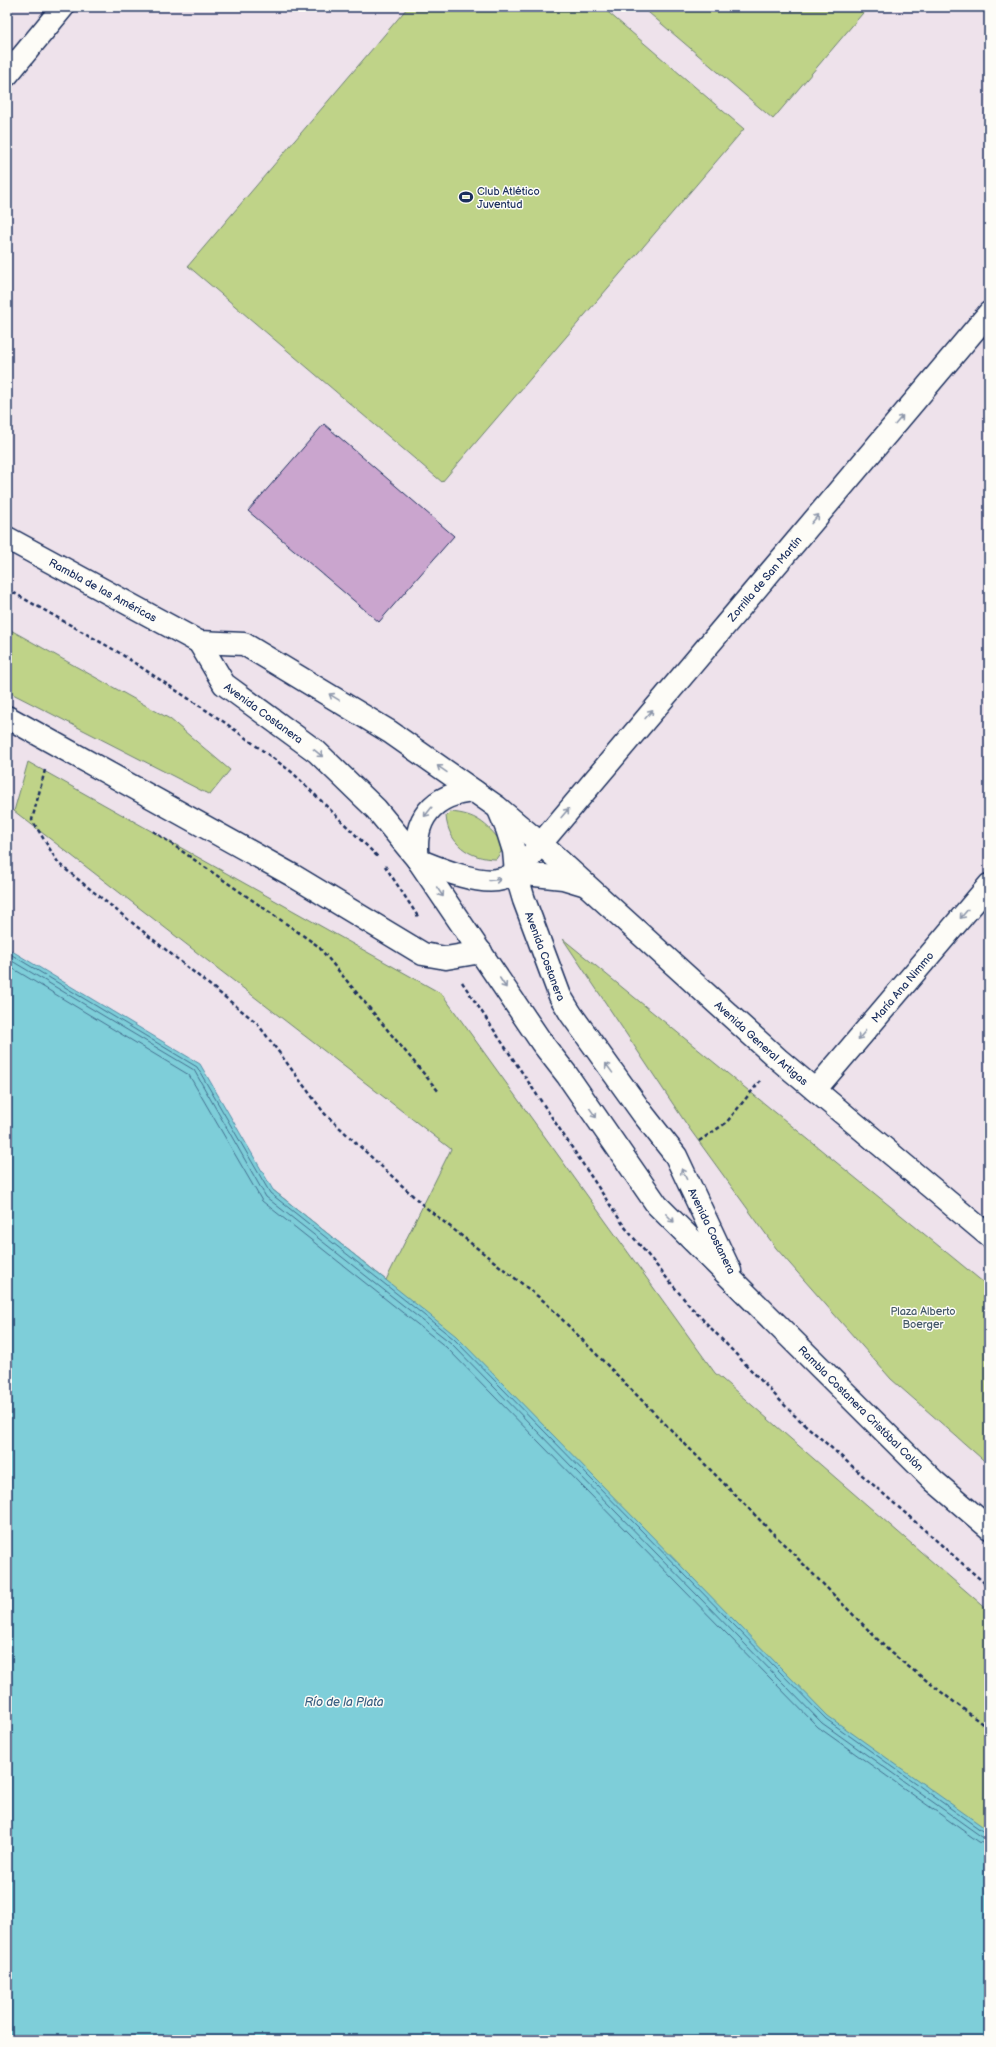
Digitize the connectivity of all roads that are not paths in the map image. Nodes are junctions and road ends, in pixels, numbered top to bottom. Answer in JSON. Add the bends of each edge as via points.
{"nodes":[{"id":1,"x":63,"y":7,"type":"edge"},
{"id":2,"x":7,"y":75,"type":"edge"},
{"id":3,"x":989,"y":313,"type":"edge"},
{"id":4,"x":7,"y":538,"type":"edge"},
{"id":5,"x":199,"y":642,"type":"junction"},
{"id":6,"x":7,"y":717,"type":"edge"},
{"id":7,"x":474,"y":791,"type":"junction"},
{"id":8,"x":497,"y":807,"type":"junction"},
{"id":9,"x":540,"y":843,"type":"junction"},
{"id":10,"x":418,"y":860,"type":"junction"},
{"id":11,"x":516,"y":873,"type":"junction"},
{"id":12,"x":585,"y":884,"type":"junction"},
{"id":13,"x":989,"y":885,"type":"edge"},
{"id":14,"x":481,"y":952,"type":"junction"},
{"id":15,"x":815,"y":1090,"type":"junction"},
{"id":16,"x":989,"y":1236,"type":"edge"},
{"id":17,"x":737,"y":1284,"type":"junction"},
{"id":18,"x":989,"y":1528,"type":"edge"}],
"edges":[{"from":1,"to":2,"type":"street"},
{"from":9,"to":3,"type":"street","name":"Zorrilla de San Martín","one_way":true},
{"from":4,"to":5,"type":"street","name":"Rambla de las Américas"},
{"from":7,"to":5,"type":"street","name":"Avenida Costanera","one_way":true,"via":[[390,732],[244,644]]},
{"from":5,"to":10,"type":"street","name":"Avenida Costanera","one_way":true,"via":[[224,684],[317,752],[376,809]]},
{"from":6,"to":14,"type":"street","via":[[292,875],[422,954],[446,958]]},
{"from":7,"to":8,"type":"street","name":"Avenida Costanera"},
{"from":7,"to":10,"type":"street","one_way":true,"via":[[459,792],[433,805],[418,830]]},
{"from":8,"to":9,"type":"street","name":"Avenida Costanera"},
{"from":8,"to":11,"type":"street","name":"Avenida Costanera","via":[[508,829]]},
{"from":9,"to":11,"type":"street","name":"Zorrilla de San Martín"},
{"from":9,"to":12,"type":"street","name":"Avenida General Artigas"},
{"from":10,"to":11,"type":"street","one_way":true,"via":[[455,874],[484,880],[501,880]]},
{"from":10,"to":14,"type":"street","name":"Avenida Costanera","one_way":true},
{"from":11,"to":12,"type":"street","via":[[563,878]]},
{"from":17,"to":11,"type":"street","name":"Avenida Costanera","one_way":true,"via":[[676,1156],[642,1114],[560,996]]},
{"from":12,"to":15,"type":"street","name":"Avenida General Artigas"},
{"from":13,"to":15,"type":"street","name":"María Ana Nimmo","one_way":true},
{"from":14,"to":17,"type":"street","name":"Avenida Costanera","one_way":true,"via":[[656,1205]]},
{"from":15,"to":16,"type":"street","name":"Avenida General Artigas"},
{"from":17,"to":18,"type":"street","name":"Rambla Costanera Cristóbal Colón","via":[[934,1481]]}]}
